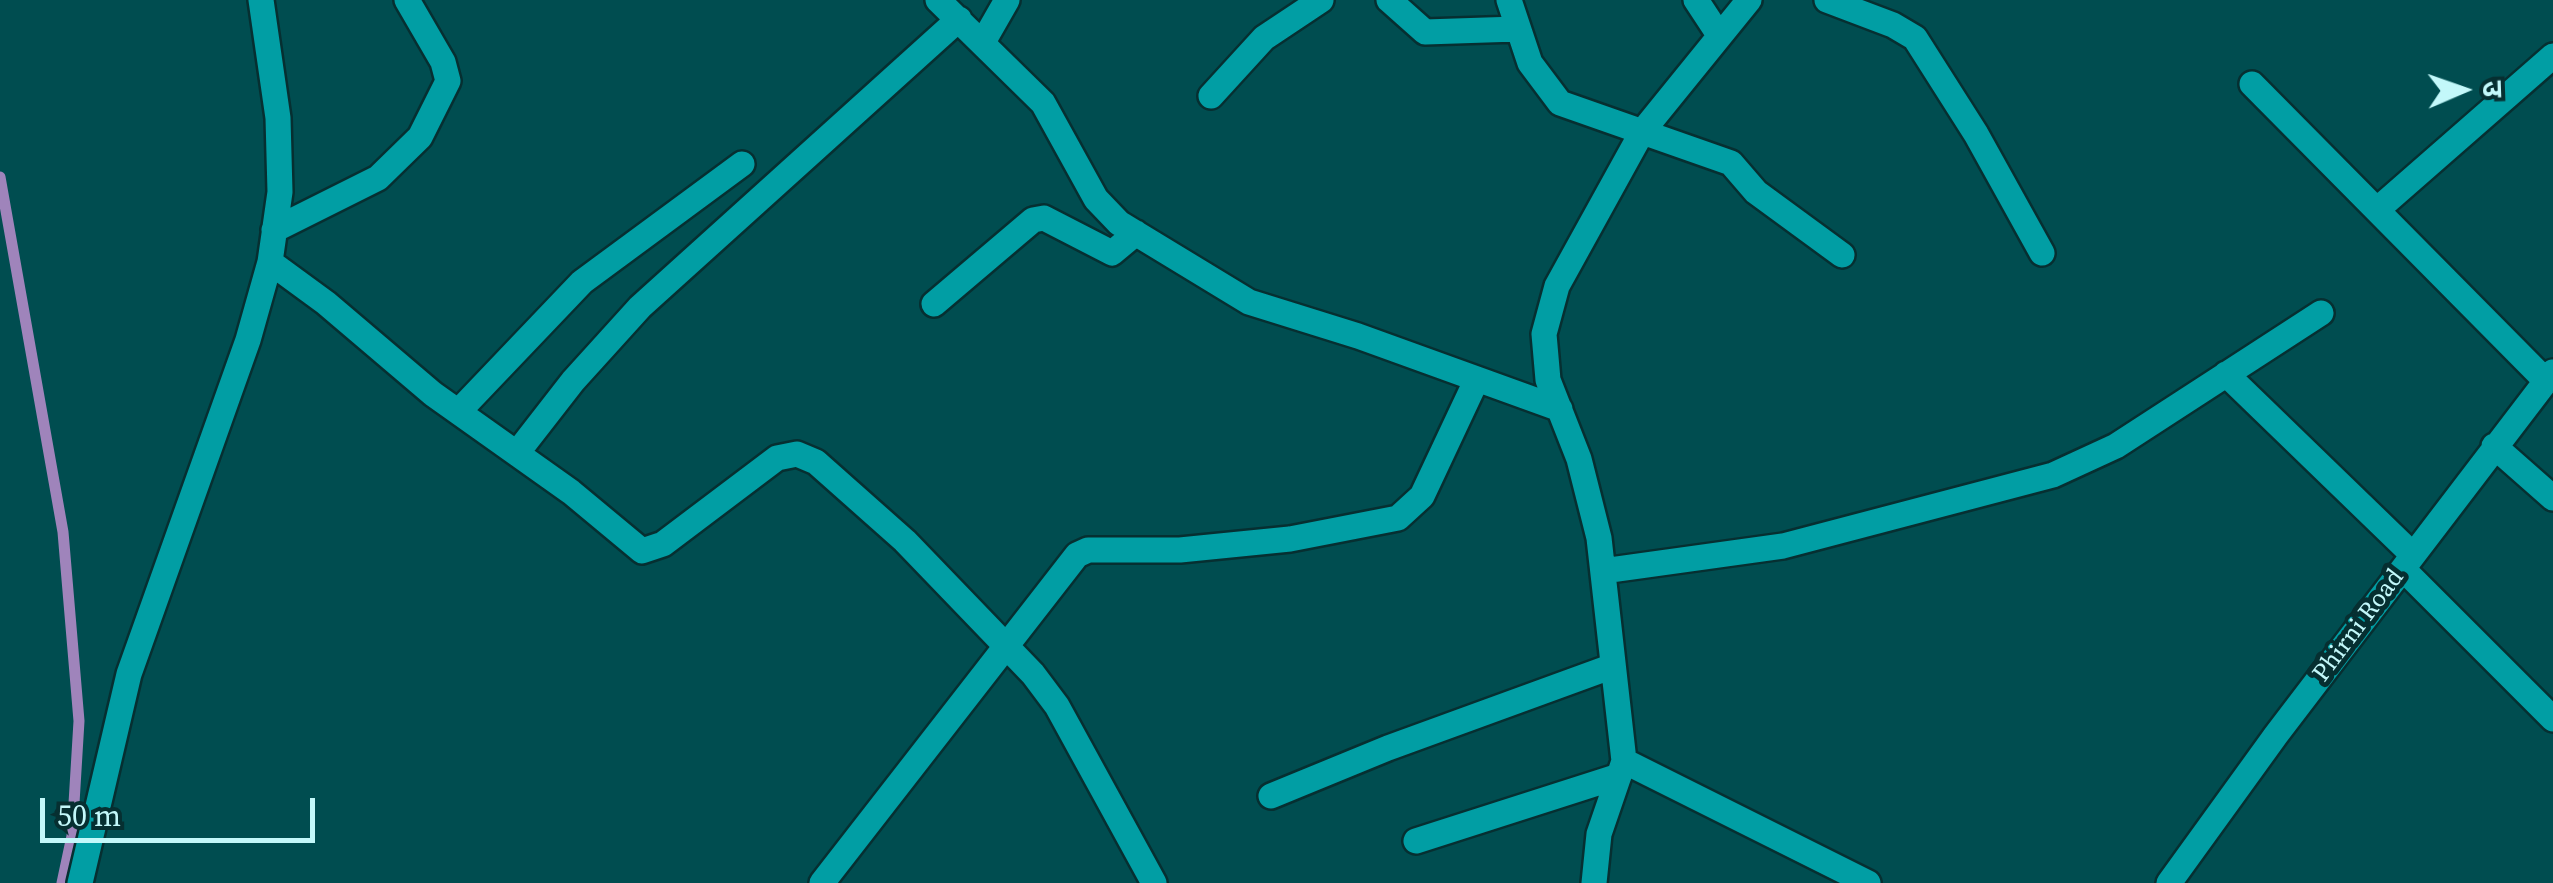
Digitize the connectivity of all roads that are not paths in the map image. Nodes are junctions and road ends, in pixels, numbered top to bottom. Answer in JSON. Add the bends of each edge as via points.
{"nodes":[{"id":1,"x":260,"y":0,"type":"edge"},
{"id":2,"x":407,"y":0,"type":"edge"},
{"id":3,"x":938,"y":0,"type":"edge"},
{"id":4,"x":1007,"y":0,"type":"edge"},
{"id":5,"x":1321,"y":0,"type":"edge"},
{"id":6,"x":1389,"y":0,"type":"edge"},
{"id":7,"x":1508,"y":0,"type":"edge"},
{"id":8,"x":1696,"y":0,"type":"edge"},
{"id":9,"x":1749,"y":0,"type":"edge"},
{"id":10,"x":1827,"y":0,"type":"edge"},
{"id":11,"x":959,"y":20,"type":"junction"},
{"id":12,"x":1517,"y":28,"type":"junction"},
{"id":13,"x":1719,"y":35,"type":"junction"},
{"id":14,"x":983,"y":42,"type":"junction"},
{"id":15,"x":2553,"y":56,"type":"edge"},
{"id":16,"x":2252,"y":84,"type":"dead end"},
{"id":17,"x":1212,"y":96,"type":"dead end"},
{"id":18,"x":1642,"y":132,"type":"junction"},
{"id":19,"x":742,"y":164,"type":"dead end"},
{"id":20,"x":2378,"y":209,"type":"junction"},
{"id":21,"x":274,"y":230,"type":"junction"},
{"id":22,"x":1136,"y":232,"type":"junction"},
{"id":23,"x":2042,"y":253,"type":"dead end"},
{"id":24,"x":1842,"y":255,"type":"dead end"},
{"id":25,"x":270,"y":262,"type":"junction"},
{"id":26,"x":934,"y":304,"type":"dead end"},
{"id":27,"x":2321,"y":313,"type":"dead end"},
{"id":28,"x":2226,"y":374,"type":"junction"},
{"id":29,"x":2550,"y":376,"type":"edge"},
{"id":30,"x":1476,"y":381,"type":"junction"},
{"id":31,"x":1560,"y":410,"type":"junction"},
{"id":32,"x":458,"y":412,"type":"junction"},
{"id":33,"x":2494,"y":446,"type":"junction"},
{"id":34,"x":517,"y":453,"type":"junction"},
{"id":35,"x":2553,"y":498,"type":"edge"},
{"id":36,"x":2408,"y":562,"type":"junction"},
{"id":37,"x":1603,"y":571,"type":"junction"},
{"id":38,"x":1006,"y":647,"type":"junction"},
{"id":39,"x":1613,"y":666,"type":"junction"},
{"id":40,"x":2553,"y":719,"type":"edge"},
{"id":41,"x":1621,"y":768,"type":"junction"},
{"id":42,"x":1271,"y":796,"type":"dead end"},
{"id":43,"x":1416,"y":841,"type":"dead end"},
{"id":44,"x":80,"y":883,"type":"edge"},
{"id":45,"x":822,"y":883,"type":"edge"},
{"id":46,"x":1154,"y":883,"type":"edge"},
{"id":47,"x":1594,"y":883,"type":"edge"},
{"id":48,"x":1868,"y":883,"type":"edge"},
{"id":49,"x":2169,"y":883,"type":"edge"}],
"edges":[{"from":1,"to":21,"type":"street","via":[[278,118]]},
{"from":2,"to":21,"type":"street","via":[[447,72],[445,92],[420,137],[378,178]]},
{"from":3,"to":11,"type":"street"},
{"from":4,"to":14,"type":"street"},
{"from":5,"to":17,"type":"street","via":[[1264,38]]},
{"from":6,"to":12,"type":"street","via":[[1425,32]]},
{"from":7,"to":12,"type":"street"},
{"from":8,"to":13,"type":"street"},
{"from":9,"to":13,"type":"street"},
{"from":10,"to":23,"type":"street","via":[[1914,38]]},
{"from":11,"to":14,"type":"street"},
{"from":11,"to":34,"type":"street","via":[[640,308]]},
{"from":12,"to":18,"type":"street","via":[[1539,80],[1560,102]]},
{"from":13,"to":18,"type":"street"},
{"from":14,"to":22,"type":"street","via":[[1043,103],[1106,212]]},
{"from":15,"to":20,"type":"street"},
{"from":16,"to":20,"type":"street"},
{"from":18,"to":24,"type":"street","via":[[1731,163],[1756,192]]},
{"from":18,"to":31,"type":"street","via":[[1548,310],[1545,357]]},
{"from":19,"to":32,"type":"street","via":[[582,282]]},
{"from":20,"to":29,"type":"street"},
{"from":21,"to":25,"type":"street"},
{"from":22,"to":26,"type":"street","via":[[1112,253],[1044,218],[1034,220]]},
{"from":22,"to":30,"type":"street","via":[[1248,302]]},
{"from":25,"to":32,"type":"street"},
{"from":25,"to":44,"type":"street","via":[[129,674]]},
{"from":27,"to":28,"type":"street"},
{"from":28,"to":36,"type":"street"},
{"from":28,"to":37,"type":"street","via":[[2116,446],[2024,485],[1747,554]]},
{"from":29,"to":33,"type":"street","name":"Phirni Road"},
{"from":30,"to":31,"type":"street"},
{"from":30,"to":38,"type":"street","via":[[1409,513],[1290,539],[1082,551]]},
{"from":31,"to":37,"type":"street","via":[[1580,459]]},
{"from":32,"to":34,"type":"street"},
{"from":33,"to":35,"type":"street"},
{"from":33,"to":36,"type":"street","name":"Phirni Road"},
{"from":34,"to":38,"type":"street","via":[[648,551],[777,458],[806,456],[905,541]]},
{"from":36,"to":40,"type":"street"},
{"from":36,"to":49,"type":"street","name":"Phirni Road"},
{"from":37,"to":39,"type":"street"},
{"from":38,"to":45,"type":"street"},
{"from":38,"to":46,"type":"street","via":[[1057,706]]},
{"from":39,"to":41,"type":"street"},
{"from":39,"to":42,"type":"street"},
{"from":41,"to":43,"type":"street"},
{"from":41,"to":47,"type":"street","via":[[1599,834]]},
{"from":41,"to":48,"type":"street"}]}
